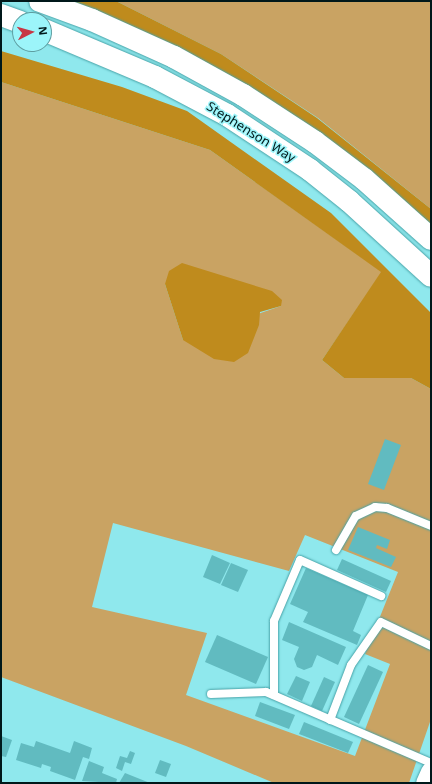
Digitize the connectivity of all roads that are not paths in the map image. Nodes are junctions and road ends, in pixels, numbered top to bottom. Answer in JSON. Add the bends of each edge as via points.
{"nodes":[{"id":1,"x":40,"y":1,"type":"edge"},
{"id":2,"x":1,"y":16,"type":"edge"},
{"id":3,"x":12,"y":19,"type":"edge"},
{"id":4,"x":52,"y":33,"type":"edge"},
{"id":5,"x":431,"y":239,"type":"edge"},
{"id":6,"x":431,"y":276,"type":"edge"},
{"id":7,"x":431,"y":526,"type":"edge"},
{"id":8,"x":336,"y":550,"type":"dead end"},
{"id":9,"x":381,"y":596,"type":"dead end"},
{"id":10,"x":431,"y":646,"type":"edge"},
{"id":11,"x":211,"y":694,"type":"dead end"},
{"id":12,"x":274,"y":696,"type":"junction"},
{"id":13,"x":330,"y":720,"type":"junction"},
{"id":14,"x":431,"y":763,"type":"edge"},
{"id":15,"x":431,"y":772,"type":"edge"},
{"id":16,"x":426,"y":783,"type":"edge"}],
"edges":[{"from":1,"to":5,"type":"main road","name":"Stephenson Way","via":[[92,20],[167,53],[243,95],[315,142],[364,179]]},
{"from":2,"to":3,"type":"main road"},
{"from":4,"to":6,"type":"main road","name":"Stephenson Way","via":[[149,74],[227,115],[303,166],[349,201]]},
{"from":7,"to":8,"type":"lane","via":[[387,508],[375,507],[356,516]]},
{"from":9,"to":12,"type":"lane","via":[[300,560],[274,621]]},
{"from":10,"to":13,"type":"lane","via":[[381,622],[351,665]]},
{"from":11,"to":12,"type":"lane","via":[[266,692]]},
{"from":12,"to":13,"type":"lane"},
{"from":13,"to":14,"type":"lane"},
{"from":15,"to":16,"type":"street"}]}
